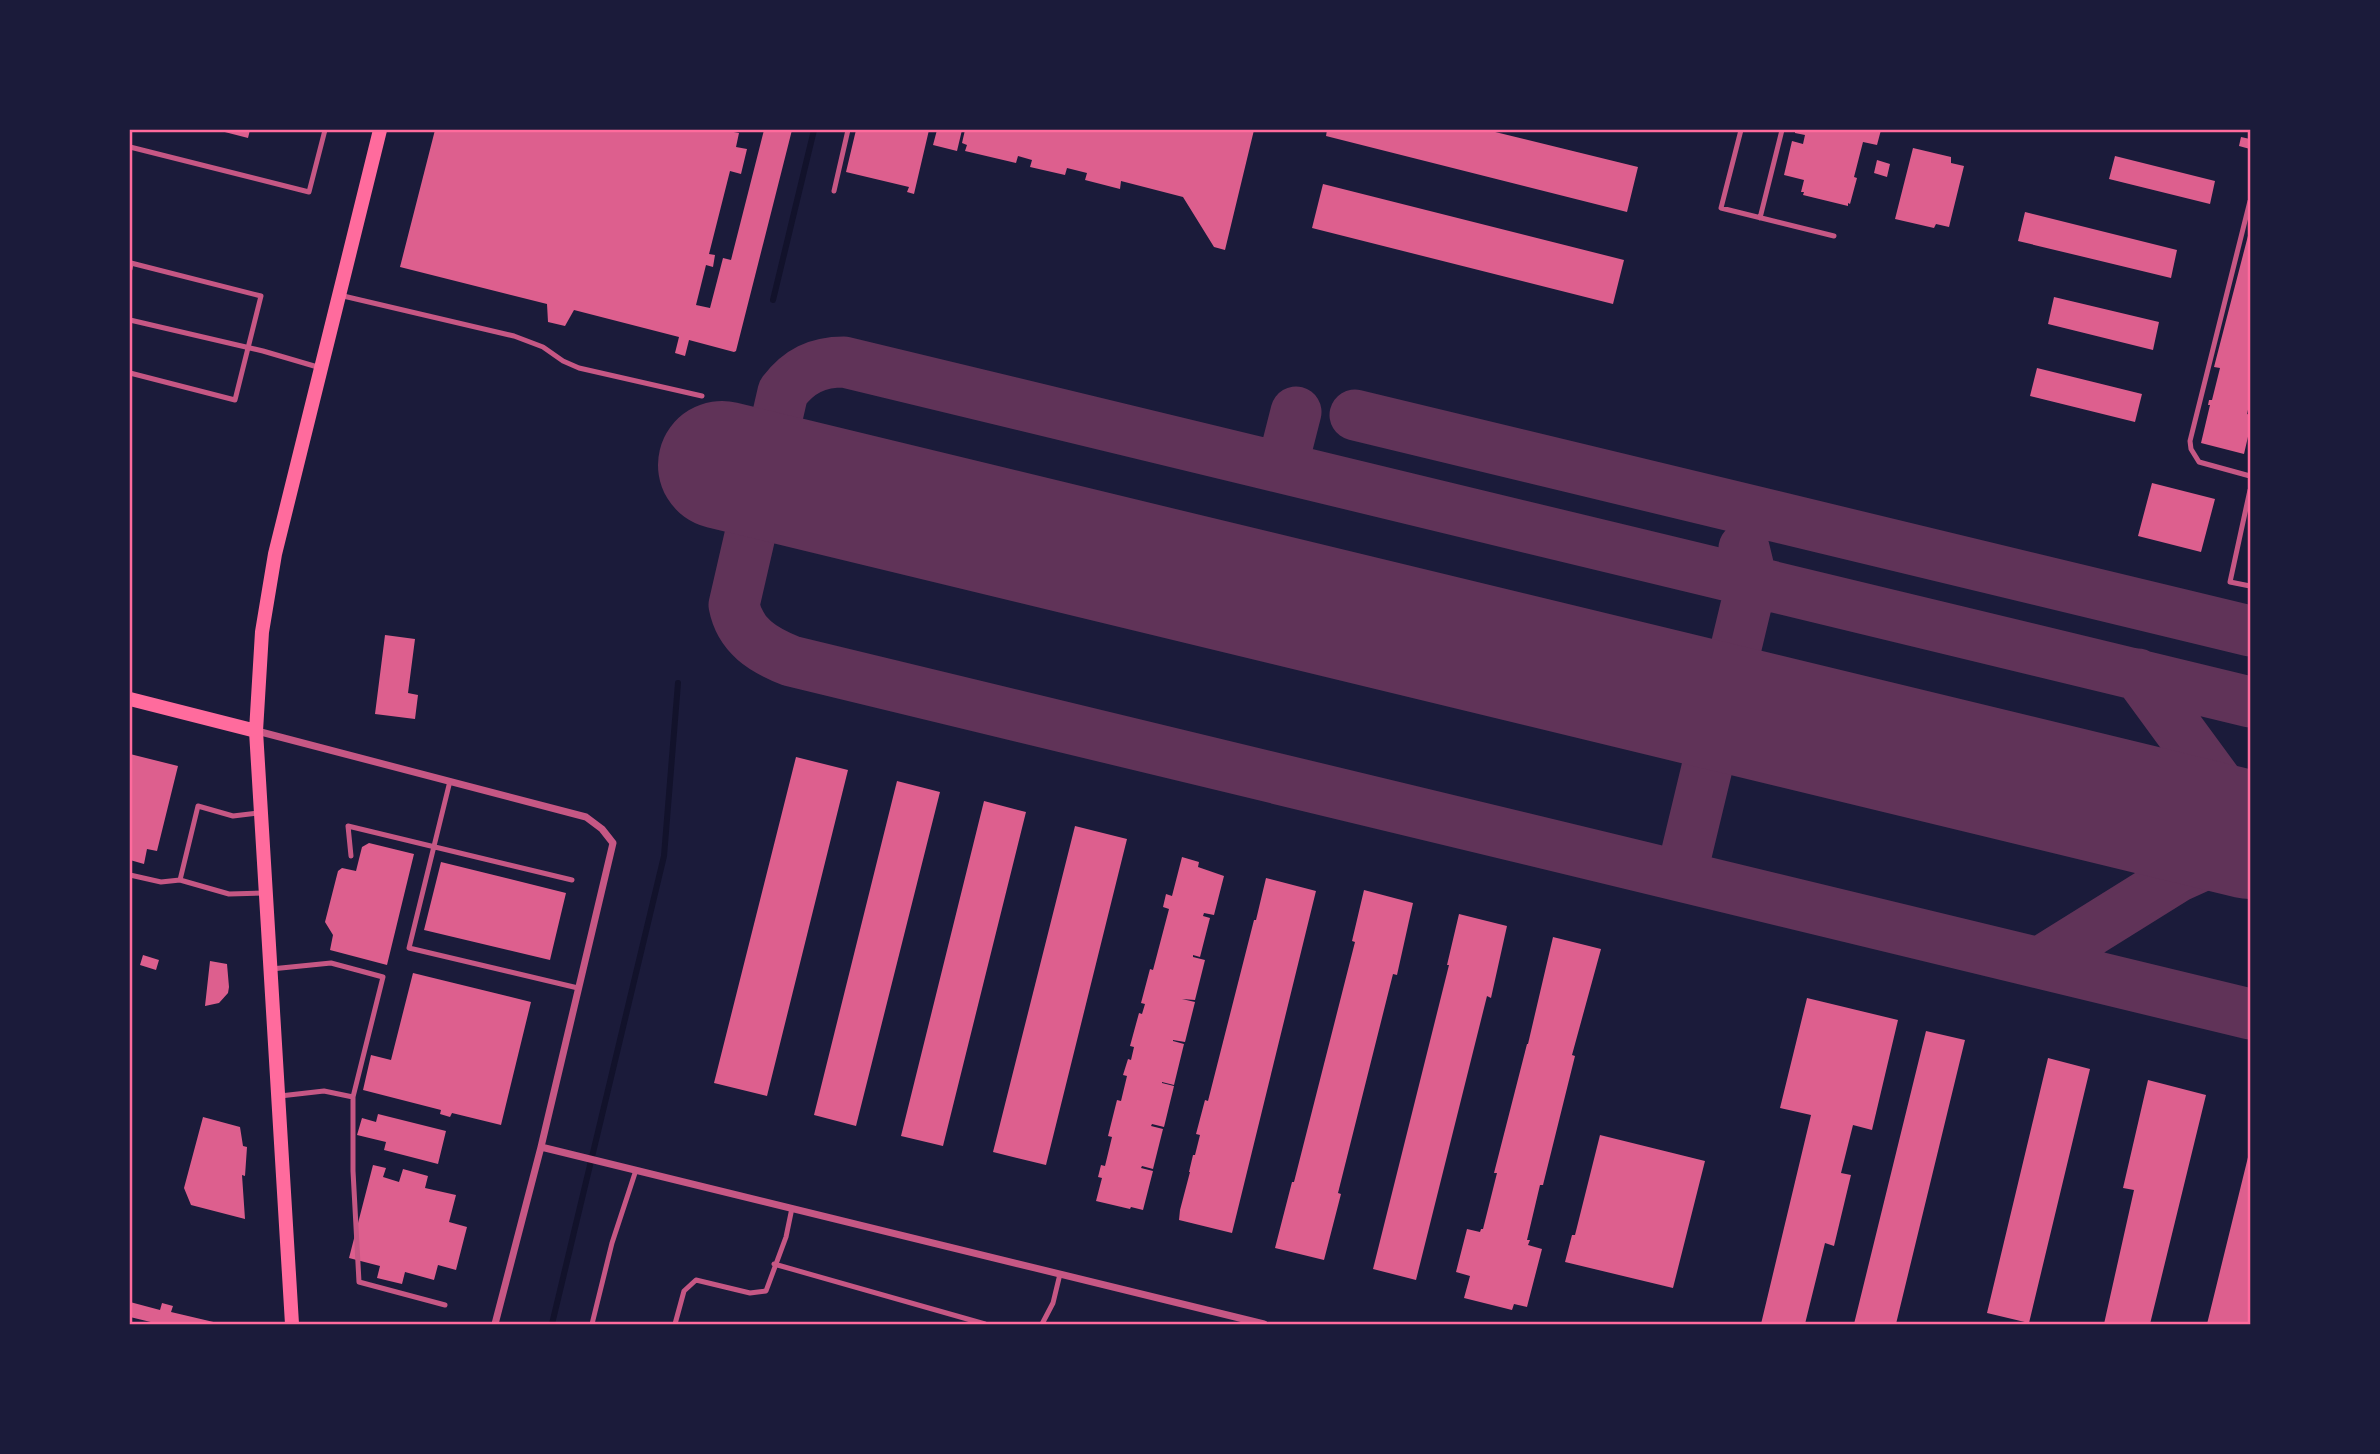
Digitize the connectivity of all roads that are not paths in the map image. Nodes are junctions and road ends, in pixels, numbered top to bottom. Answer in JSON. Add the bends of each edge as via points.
{"nodes":[{"id":1,"x":324,"y":130,"type":"edge"},
{"id":2,"x":380,"y":130,"type":"edge"},
{"id":3,"x":848,"y":130,"type":"edge"},
{"id":4,"x":1741,"y":130,"type":"edge"},
{"id":5,"x":1782,"y":130,"type":"edge"},
{"id":6,"x":130,"y":147,"type":"edge"},
{"id":7,"x":834,"y":191,"type":"dead end"},
{"id":8,"x":2250,"y":201,"type":"edge"},
{"id":9,"x":1760,"y":218,"type":"junction"},
{"id":10,"x":1834,"y":236,"type":"dead end"},
{"id":11,"x":130,"y":269,"type":"edge"},
{"id":12,"x":339,"y":295,"type":"junction"},
{"id":13,"x":130,"y":320,"type":"edge"},
{"id":14,"x":248,"y":347,"type":"junction"},
{"id":15,"x":321,"y":368,"type":"junction"},
{"id":16,"x":130,"y":373,"type":"edge"},
{"id":17,"x":702,"y":396,"type":"dead end"},
{"id":18,"x":2250,"y":476,"type":"edge"},
{"id":19,"x":2250,"y":490,"type":"edge"},
{"id":20,"x":2250,"y":586,"type":"edge"},
{"id":21,"x":130,"y":699,"type":"edge"},
{"id":22,"x":256,"y":731,"type":"junction"},
{"id":23,"x":450,"y":781,"type":"junction"},
{"id":24,"x":260,"y":813,"type":"junction"},
{"id":25,"x":434,"y":846,"type":"junction"},
{"id":26,"x":351,"y":856,"type":"dead end"},
{"id":27,"x":130,"y":874,"type":"edge"},
{"id":28,"x":180,"y":880,"type":"junction"},
{"id":29,"x":572,"y":880,"type":"dead end"},
{"id":30,"x":265,"y":893,"type":"junction"},
{"id":31,"x":269,"y":969,"type":"junction"},
{"id":32,"x":578,"y":988,"type":"junction"},
{"id":33,"x":277,"y":1097,"type":"junction"},
{"id":34,"x":353,"y":1097,"type":"junction"},
{"id":35,"x":541,"y":1147,"type":"junction"},
{"id":36,"x":636,"y":1169,"type":"junction"},
{"id":37,"x":793,"y":1207,"type":"junction"},
{"id":38,"x":774,"y":1264,"type":"junction"},
{"id":39,"x":1060,"y":1274,"type":"junction"},
{"id":40,"x":445,"y":1305,"type":"dead end"},
{"id":41,"x":292,"y":1325,"type":"edge"},
{"id":42,"x":495,"y":1325,"type":"edge"},
{"id":43,"x":592,"y":1325,"type":"edge"},
{"id":44,"x":675,"y":1325,"type":"edge"},
{"id":45,"x":985,"y":1325,"type":"edge"},
{"id":46,"x":1042,"y":1325,"type":"edge"},
{"id":47,"x":1264,"y":1325,"type":"edge"}],
"edges":[{"from":1,"to":6,"type":"lane","via":[[309,192]]},
{"from":2,"to":12,"type":"main road"},
{"from":3,"to":7,"type":"lane"},
{"from":4,"to":9,"type":"lane","via":[[1721,208]]},
{"from":5,"to":9,"type":"lane"},
{"from":8,"to":18,"type":"lane","via":[[2190,441],[2199,462]]},
{"from":9,"to":10,"type":"lane"},
{"from":11,"to":14,"type":"lane","via":[[131,263],[261,296]]},
{"from":12,"to":15,"type":"main road"},
{"from":12,"to":17,"type":"lane","via":[[514,337],[579,368]]},
{"from":13,"to":14,"type":"lane"},
{"from":14,"to":15,"type":"lane"},
{"from":14,"to":16,"type":"lane","via":[[235,400]]},
{"from":15,"to":22,"type":"main road","via":[[275,554],[262,632]]},
{"from":19,"to":20,"type":"lane","via":[[2230,582]]},
{"from":21,"to":22,"type":"main road"},
{"from":22,"to":23,"type":"street"},
{"from":22,"to":24,"type":"main road"},
{"from":23,"to":25,"type":"lane"},
{"from":23,"to":32,"type":"street","via":[[586,817],[613,843]]},
{"from":24,"to":28,"type":"lane","via":[[233,816],[198,806]]},
{"from":24,"to":30,"type":"main road"},
{"from":25,"to":26,"type":"lane","via":[[348,827]]},
{"from":25,"to":29,"type":"lane"},
{"from":25,"to":32,"type":"lane","via":[[409,948]]},
{"from":27,"to":28,"type":"lane","via":[[161,883]]},
{"from":28,"to":30,"type":"lane","via":[[229,894]]},
{"from":30,"to":31,"type":"main road"},
{"from":31,"to":33,"type":"main road"},
{"from":31,"to":34,"type":"lane","via":[[331,963],[383,977]]},
{"from":32,"to":35,"type":"street"},
{"from":33,"to":34,"type":"lane","via":[[324,1091]]},
{"from":33,"to":41,"type":"main road"},
{"from":34,"to":40,"type":"lane","via":[[359,1282]]},
{"from":35,"to":36,"type":"street"},
{"from":35,"to":42,"type":"street"},
{"from":36,"to":37,"type":"street"},
{"from":36,"to":43,"type":"lane","via":[[611,1243]]},
{"from":37,"to":38,"type":"lane"},
{"from":37,"to":39,"type":"street"},
{"from":38,"to":44,"type":"lane","via":[[766,1291],[750,1293],[696,1280],[684,1291]]},
{"from":38,"to":45,"type":"lane"},
{"from":39,"to":46,"type":"lane"},
{"from":39,"to":47,"type":"street"}]}
